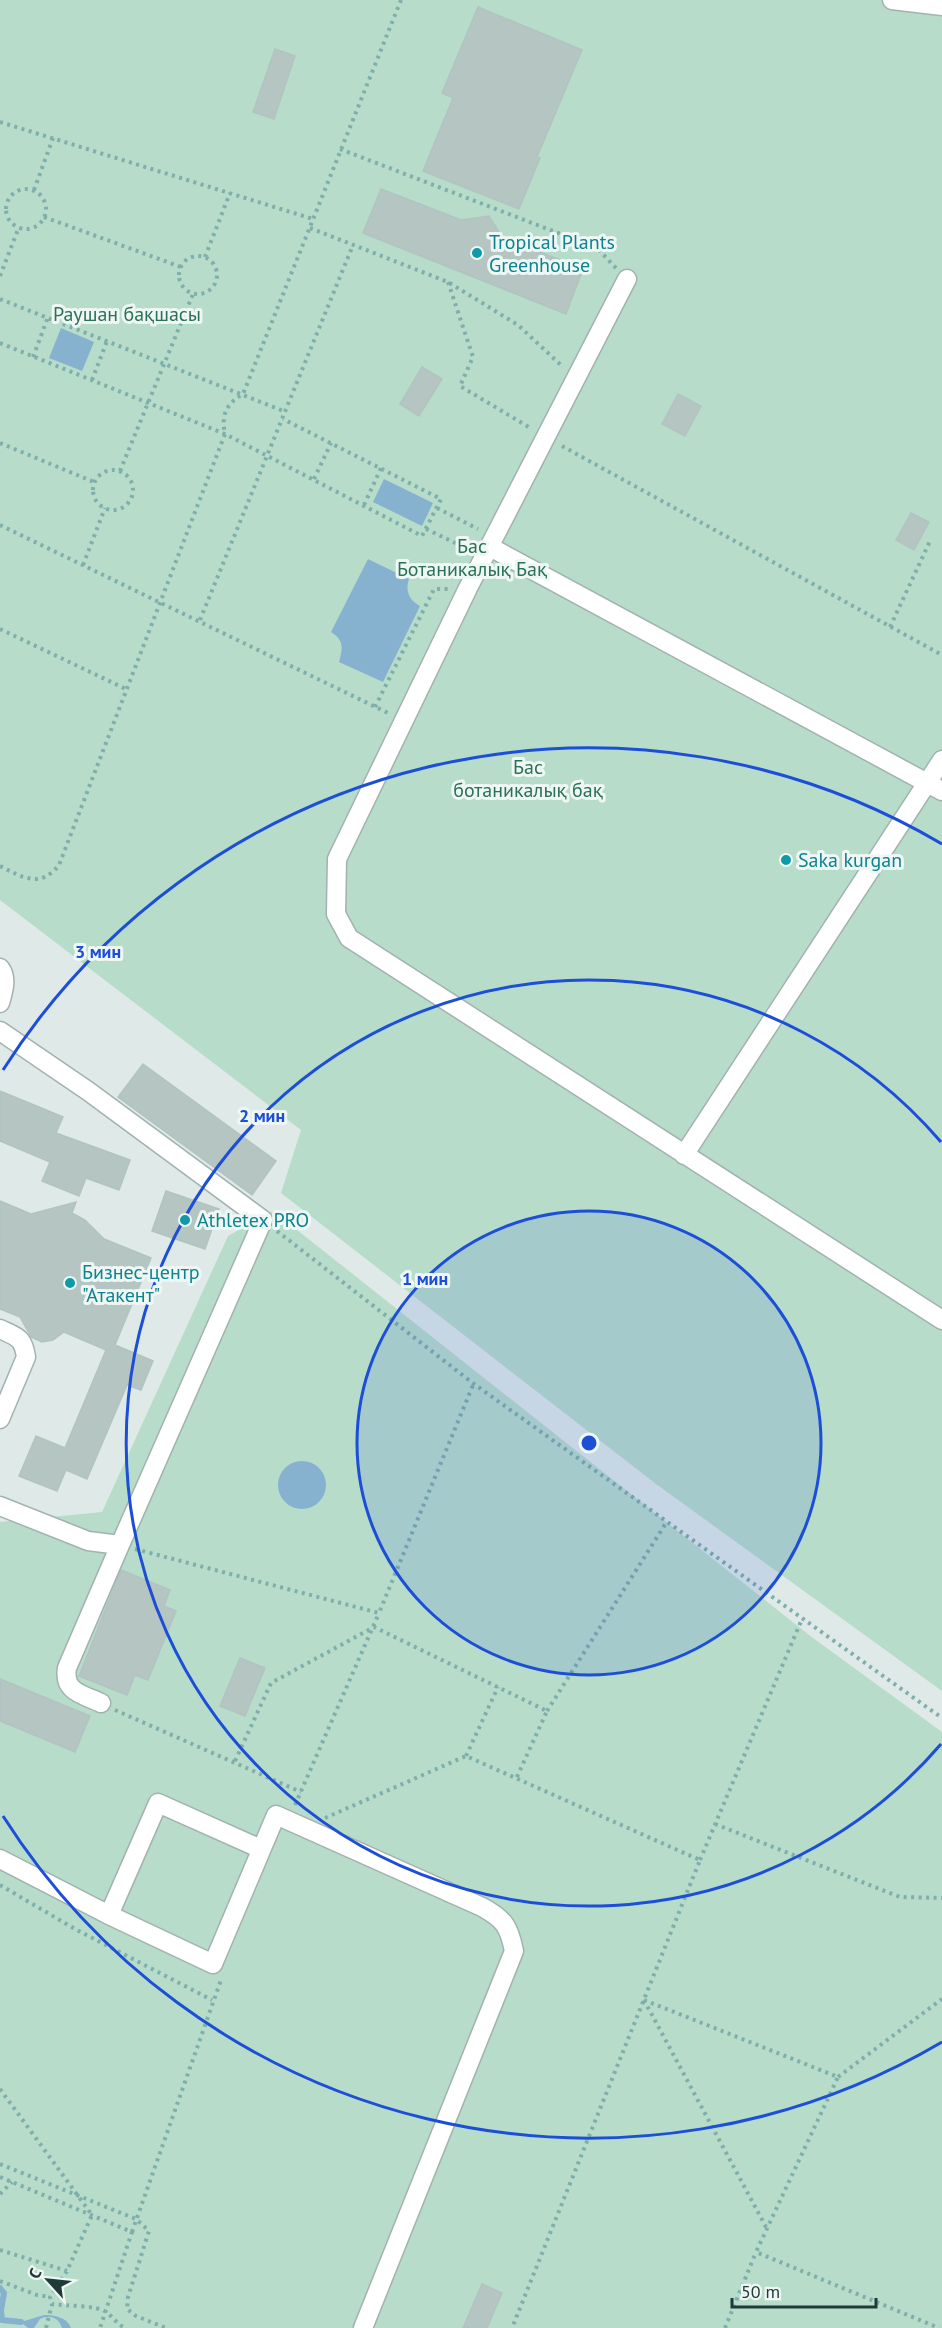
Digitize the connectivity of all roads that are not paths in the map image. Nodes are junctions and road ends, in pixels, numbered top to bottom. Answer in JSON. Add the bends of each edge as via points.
{"nodes":[{"id":1,"x":892,"y":0,"type":"edge"},
{"id":2,"x":942,"y":6,"type":"edge"},
{"id":3,"x":627,"y":279,"type":"road end"},
{"id":4,"x":490,"y":547,"type":"junction"},
{"id":5,"x":942,"y":760,"type":"edge"},
{"id":6,"x":926,"y":782,"type":"junction"},
{"id":7,"x":942,"y":791,"type":"edge"},
{"id":8,"x":0,"y":968,"type":"edge"},
{"id":9,"x":0,"y":1003,"type":"edge"},
{"id":10,"x":0,"y":1031,"type":"edge"},
{"id":11,"x":684,"y":1155,"type":"junction"},
{"id":12,"x":942,"y":1320,"type":"edge"},
{"id":13,"x":0,"y":1329,"type":"edge"},
{"id":14,"x":0,"y":1419,"type":"edge"},
{"id":15,"x":0,"y":1506,"type":"edge"},
{"id":16,"x":120,"y":1545,"type":"junction"},
{"id":17,"x":101,"y":1703,"type":"road end"},
{"id":18,"x":261,"y":1849,"type":"junction"},
{"id":19,"x":0,"y":1859,"type":"edge"},
{"id":20,"x":109,"y":1915,"type":"junction"},
{"id":21,"x":363,"y":2328,"type":"edge"}],
"edges":[{"from":1,"to":2,"type":"lane"},
{"from":3,"to":4,"type":"lane"},
{"from":4,"to":6,"type":"lane"},
{"from":4,"to":11,"type":"lane","via":[[337,859],[336,914],[349,938]]},
{"from":5,"to":6,"type":"lane"},
{"from":6,"to":7,"type":"lane"},
{"from":6,"to":11,"type":"lane"},
{"from":8,"to":9,"type":"lane","via":[[4,987]]},
{"from":10,"to":16,"type":"lane","via":[[263,1220]]},
{"from":11,"to":12,"type":"lane"},
{"from":13,"to":14,"type":"lane","via":[[20,1338],[26,1357]]},
{"from":15,"to":16,"type":"lane","via":[[88,1541]]},
{"from":16,"to":17,"type":"lane","via":[[65,1680],[69,1688]]},
{"from":18,"to":20,"type":"lane","via":[[158,1803]]},
{"from":18,"to":20,"type":"lane","via":[[213,1964]]},
{"from":18,"to":21,"type":"lane","via":[[276,1815],[482,1906],[499,1917],[510,1932],[514,1951]]},
{"from":19,"to":20,"type":"lane"}]}
